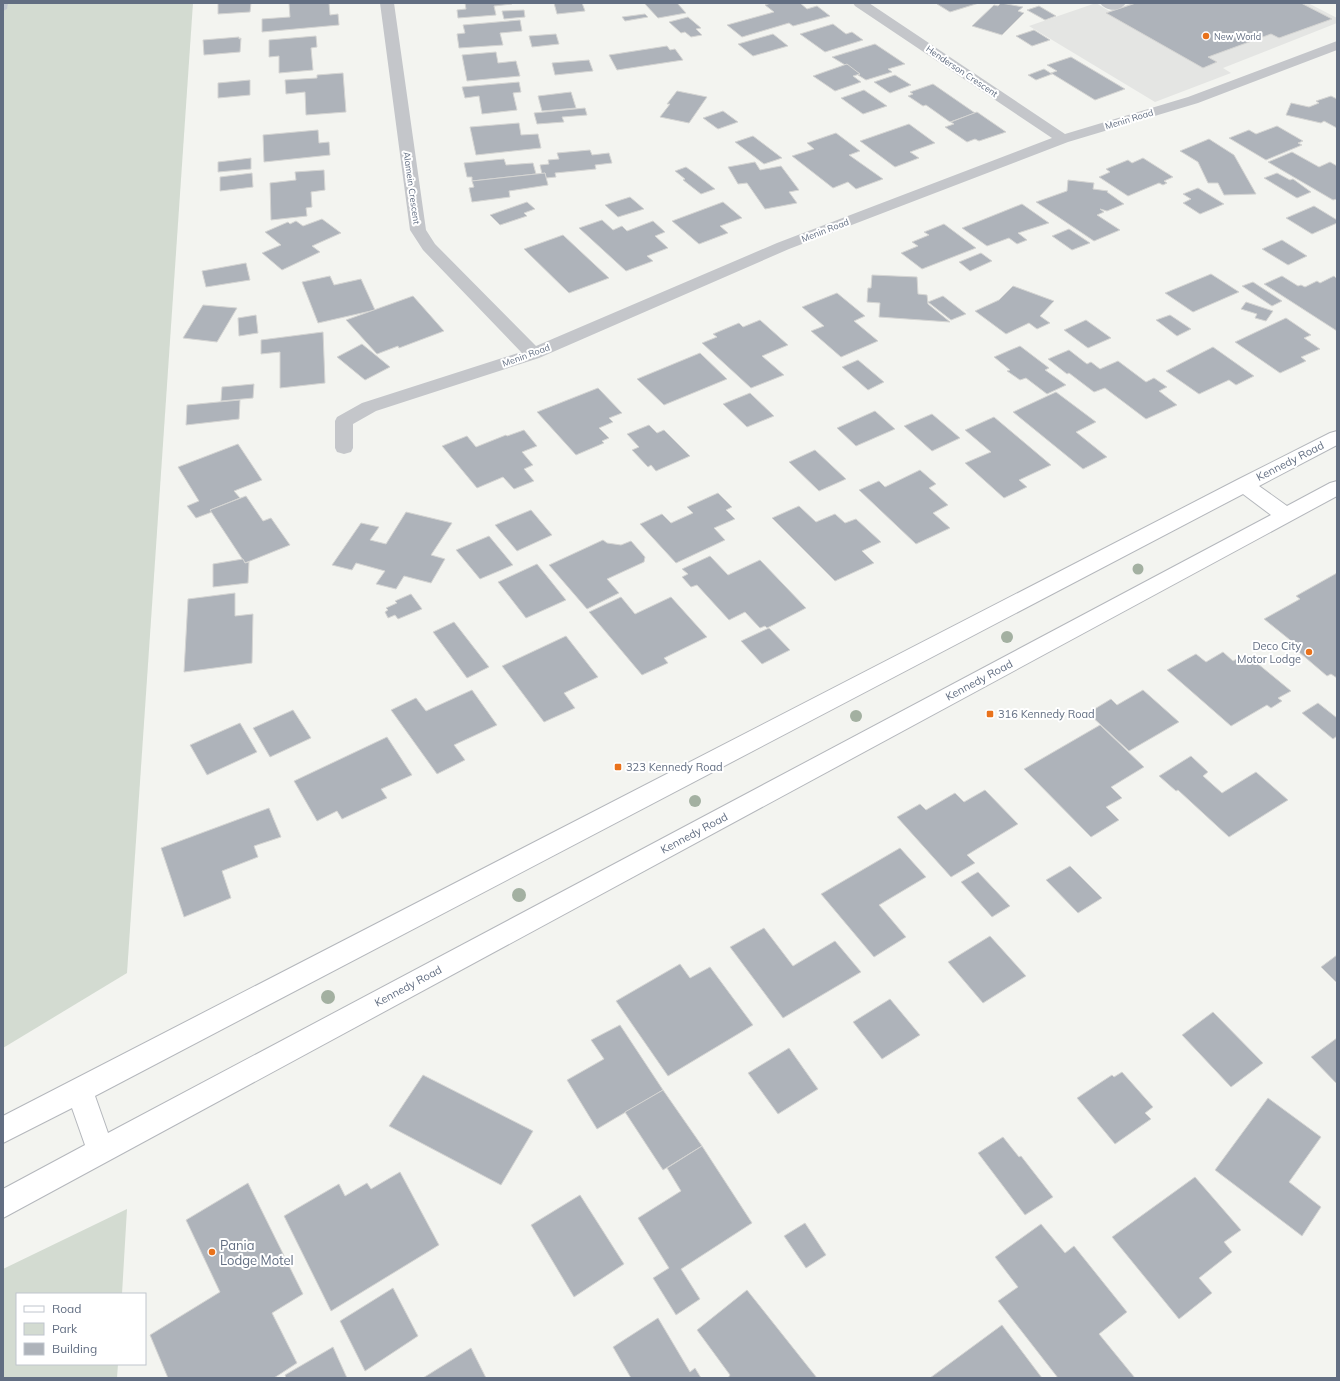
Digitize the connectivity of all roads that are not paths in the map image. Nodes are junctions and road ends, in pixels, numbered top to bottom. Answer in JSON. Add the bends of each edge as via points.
{"nodes":[{"id":1,"x":387,"y":3,"type":"edge"},
{"id":2,"x":860,"y":3,"type":"edge"},
{"id":3,"x":1107,"y":3,"type":"edge"},
{"id":4,"x":1119,"y":3,"type":"edge"},
{"id":5,"x":1337,"y":45,"type":"edge"},
{"id":6,"x":1063,"y":139,"type":"junction"},
{"id":7,"x":533,"y":354,"type":"junction"},
{"id":8,"x":1337,"y":437,"type":"edge"},
{"id":9,"x":344,"y":448,"type":"dead end"},
{"id":10,"x":1244,"y":485,"type":"junction"},
{"id":11,"x":1337,"y":488,"type":"edge"},
{"id":12,"x":1286,"y":516,"type":"junction"},
{"id":13,"x":79,"y":1091,"type":"junction"},
{"id":14,"x":3,"y":1130,"type":"edge"},
{"id":15,"x":101,"y":1151,"type":"junction"},
{"id":16,"x":3,"y":1204,"type":"edge"}],
"edges":[{"from":1,"to":7,"type":"street","name":"Alamein Crescent","via":[[418,230],[429,247]]},
{"from":2,"to":6,"type":"street","name":"Henderson Crescent"},
{"from":3,"to":4,"type":"street","via":[[1112,6]]},
{"from":5,"to":6,"type":"street","name":"Menin Road","via":[[1193,100]]},
{"from":6,"to":7,"type":"street","name":"Menin Road","via":[[783,246]]},
{"from":7,"to":9,"type":"street","name":"Menin Road","via":[[369,407],[344,421]]},
{"from":8,"to":10,"type":"main road","name":"Kennedy Road"},
{"from":10,"to":12,"type":"main road","name":"Kennedy Road"},
{"from":10,"to":13,"type":"main road","name":"Kennedy Road"},
{"from":11,"to":12,"type":"main road","name":"Kennedy Road"},
{"from":12,"to":15,"type":"main road","name":"Kennedy Road"},
{"from":13,"to":14,"type":"main road","name":"Kennedy Road"},
{"from":13,"to":15,"type":"main road"},
{"from":15,"to":16,"type":"main road","name":"Kennedy Road"}]}
